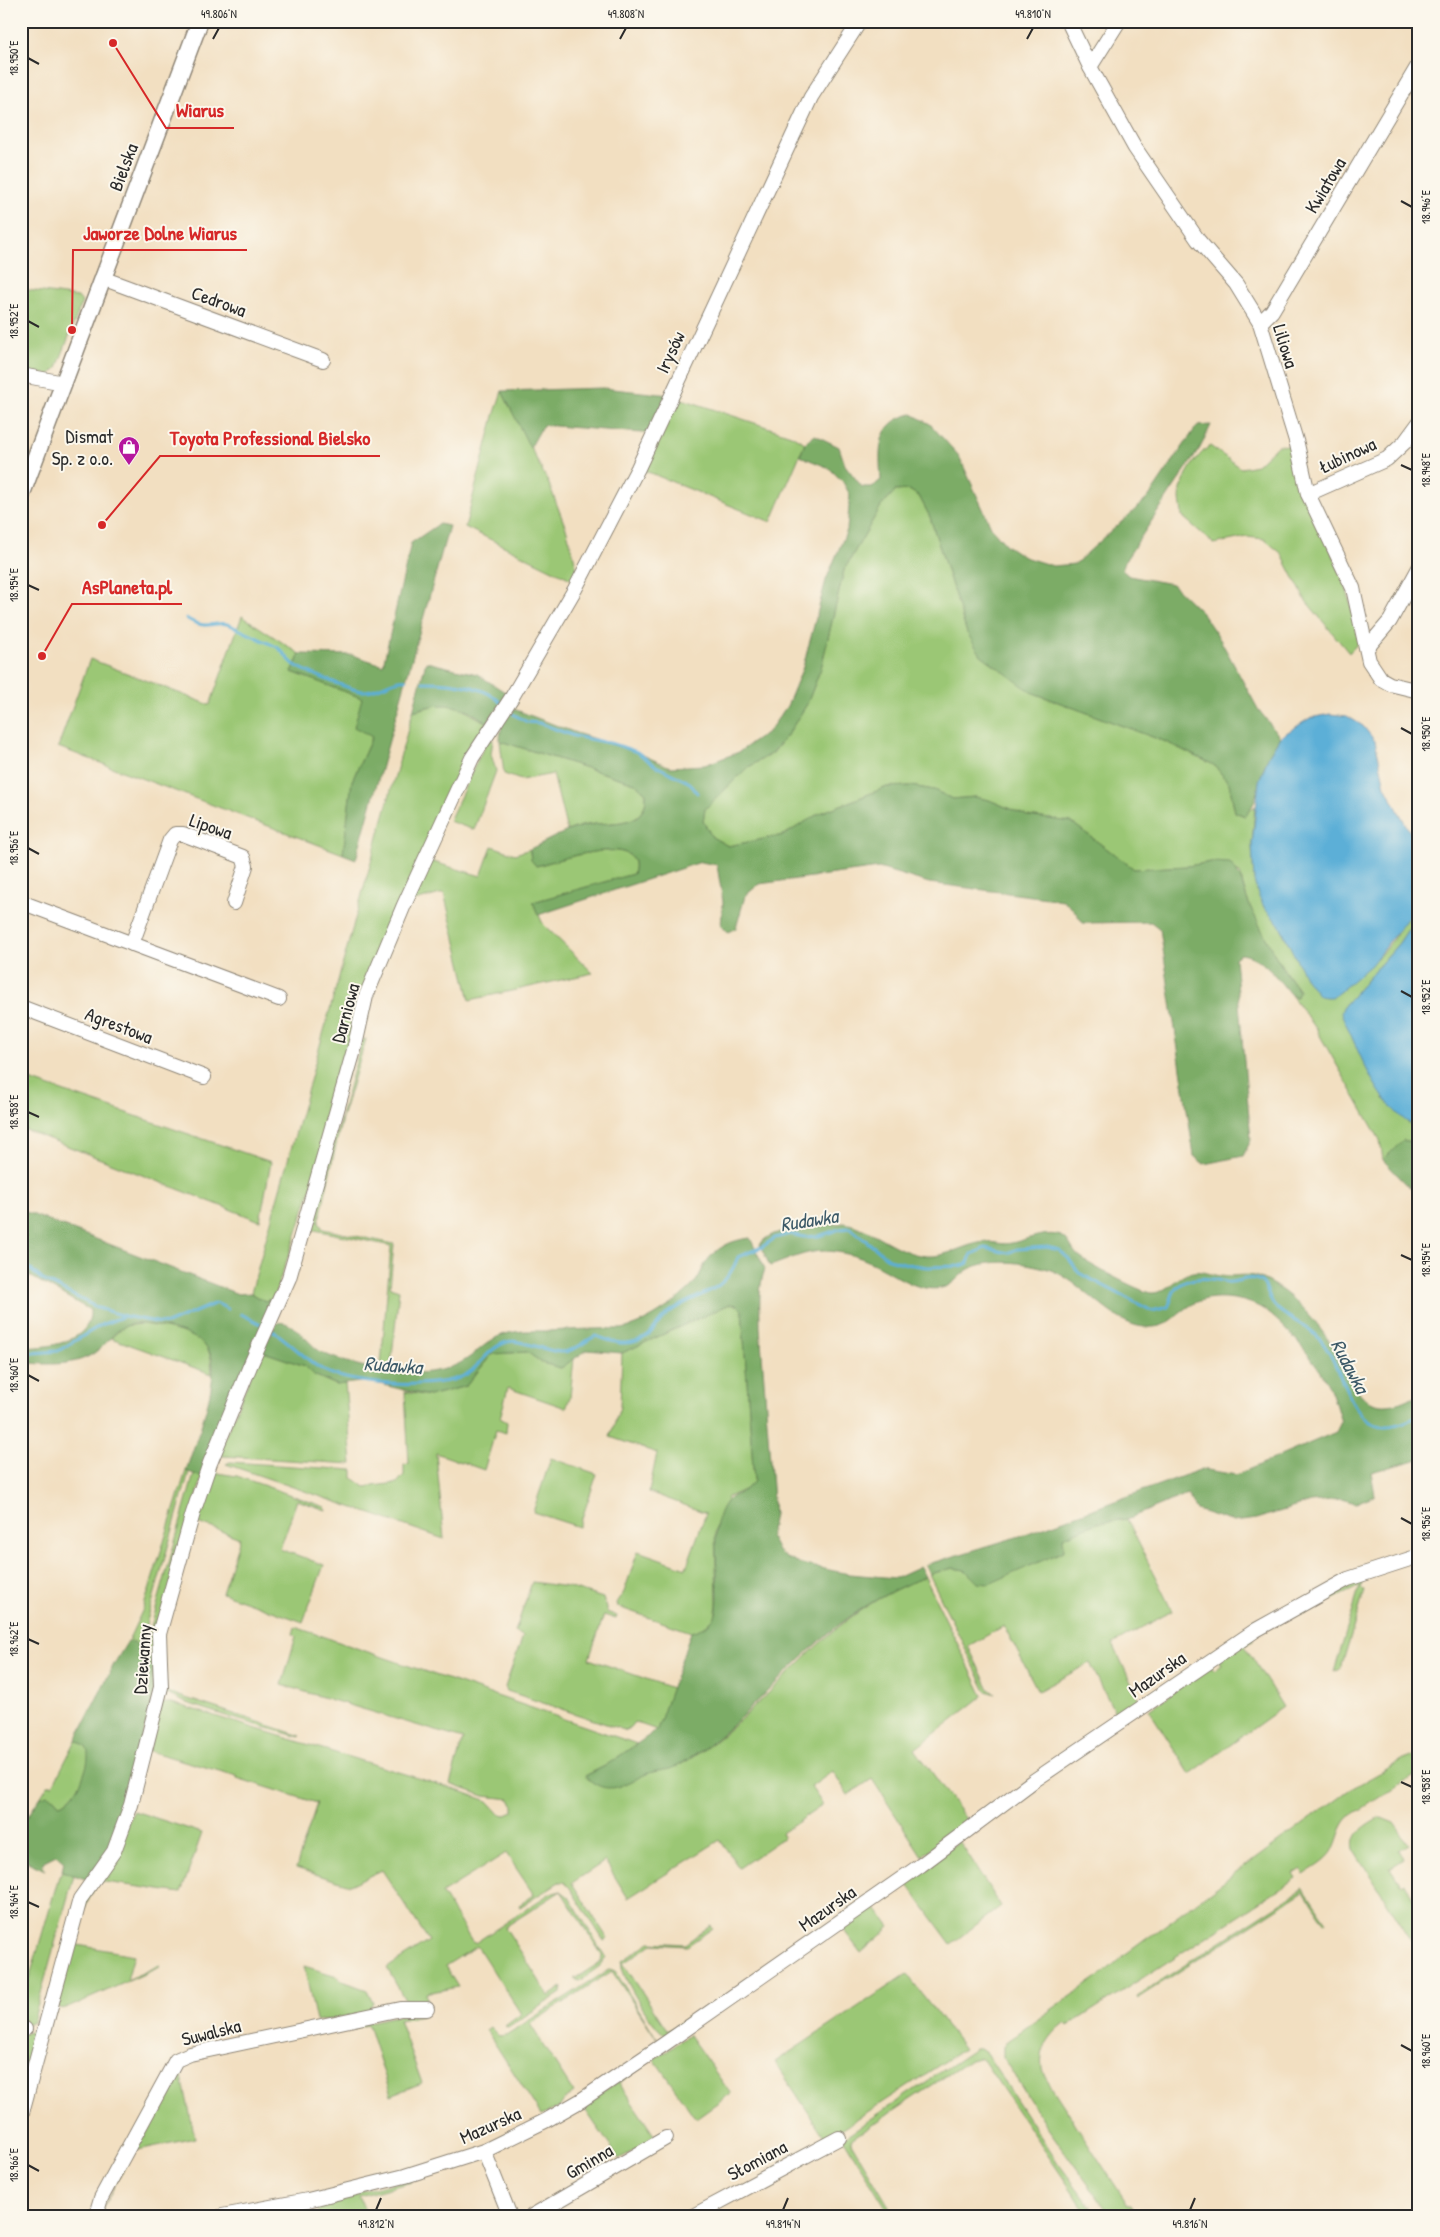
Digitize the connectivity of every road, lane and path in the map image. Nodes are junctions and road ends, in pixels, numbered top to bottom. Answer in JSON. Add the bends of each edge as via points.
{"nodes":[{"id":1,"x":200,"y":21,"type":"edge"},
{"id":2,"x":860,"y":21,"type":"edge"},
{"id":3,"x":1068,"y":21,"type":"edge"},
{"id":4,"x":1119,"y":21,"type":"edge"},
{"id":5,"x":1419,"y":64,"type":"edge"},
{"id":6,"x":1090,"y":67,"type":"junction"},
{"id":7,"x":102,"y":278,"type":"junction"},
{"id":8,"x":1260,"y":323,"type":"junction"},
{"id":9,"x":323,"y":360,"type":"dead end"},
{"id":10,"x":21,"y":375,"type":"edge"},
{"id":11,"x":64,"y":382,"type":"junction"},
{"id":12,"x":1419,"y":423,"type":"edge"},
{"id":13,"x":1308,"y":494,"type":"junction"},
{"id":14,"x":21,"y":496,"type":"edge"},
{"id":15,"x":1419,"y":568,"type":"edge"},
{"id":16,"x":1367,"y":648,"type":"junction"},
{"id":17,"x":1419,"y":691,"type":"edge"},
{"id":18,"x":493,"y":727,"type":"joint"},
{"id":19,"x":21,"y":902,"type":"edge"},
{"id":20,"x":234,"y":903,"type":"dead end"},
{"id":21,"x":132,"y":944,"type":"junction"},
{"id":22,"x":279,"y":999,"type":"dead end"},
{"id":23,"x":21,"y":1007,"type":"edge"},
{"id":24,"x":204,"y":1077,"type":"dead end"},
{"id":25,"x":270,"y":1323,"type":"joint"},
{"id":26,"x":1419,"y":1556,"type":"edge"},
{"id":27,"x":427,"y":2009,"type":"dead end"},
{"id":28,"x":21,"y":2116,"type":"edge"},
{"id":29,"x":666,"y":2138,"type":"dead end"},
{"id":30,"x":839,"y":2138,"type":"dead end"},
{"id":31,"x":484,"y":2151,"type":"junction"},
{"id":32,"x":101,"y":2216,"type":"edge"},
{"id":33,"x":222,"y":2216,"type":"edge"},
{"id":34,"x":510,"y":2216,"type":"edge"},
{"id":35,"x":532,"y":2216,"type":"edge"},
{"id":36,"x":693,"y":2216,"type":"edge"}],
"edges":[{"from":1,"to":7,"type":"main road","name":"Bielska"},
{"from":2,"to":18,"type":"street","name":"Irysów","via":[[811,96],[638,468],[575,589]]},
{"from":3,"to":6,"type":"street","name":"Liliowa"},
{"from":4,"to":6,"type":"street"},
{"from":5,"to":8,"type":"street","name":"Kwiatowa","via":[[1272,311]]},
{"from":6,"to":8,"type":"street","name":"Liliowa","via":[[1135,148],[1198,240],[1236,284]]},
{"from":7,"to":9,"type":"street","name":"Cedrowa"},
{"from":7,"to":11,"type":"main road","name":"Bielska"},
{"from":8,"to":13,"type":"street","name":"Liliowa","via":[[1297,444]]},
{"from":10,"to":11,"type":"street"},
{"from":11,"to":14,"type":"main road","name":"Bielska"},
{"from":12,"to":13,"type":"street","name":"Łubinowa","via":[[1387,459]]},
{"from":13,"to":16,"type":"street","name":"Liliowa","via":[[1352,588]]},
{"from":15,"to":16,"type":"street","via":[[1390,621]]},
{"from":16,"to":17,"type":"street","name":"Liliowa","via":[[1369,661],[1381,679]]},
{"from":18,"to":25,"type":"street","name":"Darniowa","via":[[472,758],[366,996],[304,1230],[284,1292]]},
{"from":19,"to":21,"type":"street"},
{"from":20,"to":21,"type":"street","name":"Lipowa","via":[[246,866],[243,857],[183,834],[175,834]]},
{"from":21,"to":22,"type":"street"},
{"from":23,"to":24,"type":"street","name":"Agrestowa"},
{"from":25,"to":28,"type":"street","name":"Dziewanny","via":[[210,1463],[193,1513],[159,1634],[161,1687],[131,1805],[114,1851],[80,1899]]},
{"from":26,"to":31,"type":"street","name":"Mazurska","via":[[1348,1578],[1256,1630],[1032,1782],[921,1865],[663,2045],[580,2101]]},
{"from":27,"to":32,"type":"street","name":"Suwalska","via":[[401,2009],[182,2056],[170,2068],[101,2198],[98,2208]]},
{"from":29,"to":35,"type":"street","name":"Gminna"},
{"from":30,"to":36,"type":"street","name":"Słomiana"},
{"from":31,"to":33,"type":"street","name":"Mazurska","via":[[405,2176],[308,2200]]},
{"from":31,"to":34,"type":"street"}]}
